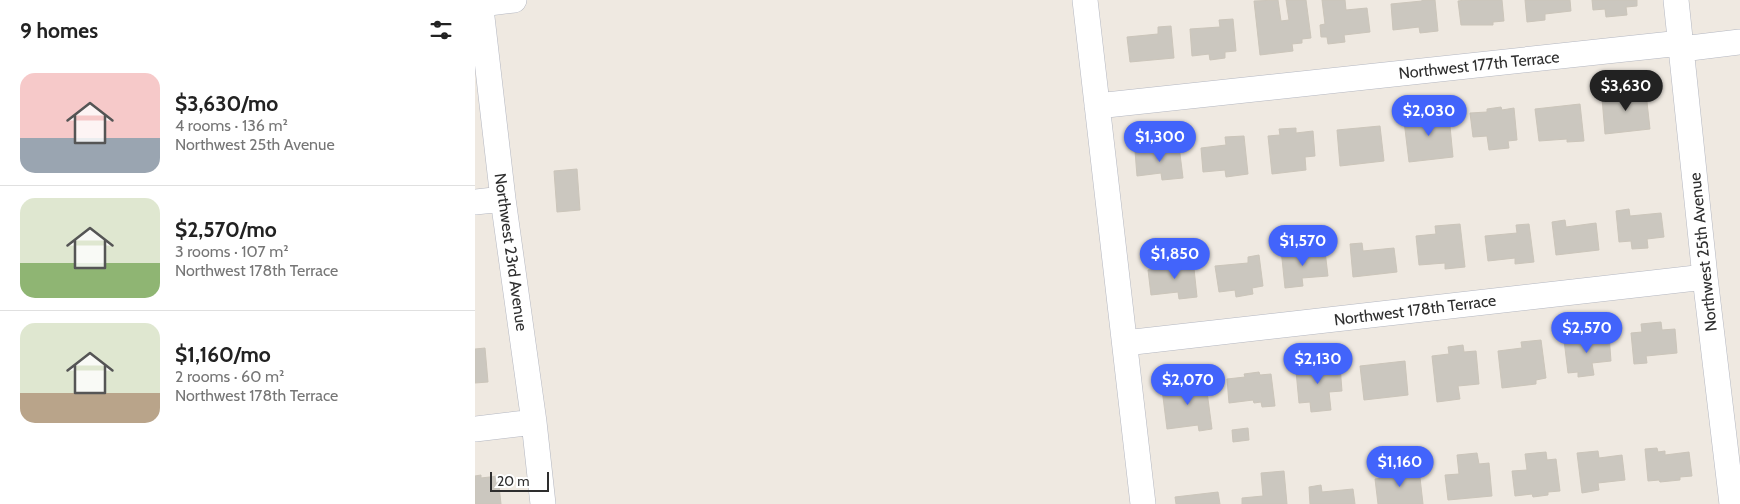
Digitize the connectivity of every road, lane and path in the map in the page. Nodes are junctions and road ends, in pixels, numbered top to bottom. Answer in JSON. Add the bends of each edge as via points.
{"nodes":[{"id":1,"x":513,"y":0,"type":"edge"},
{"id":2,"x":1085,"y":0,"type":"edge"},
{"id":3,"x":1676,"y":0,"type":"edge"},
{"id":4,"x":480,"y":2,"type":"edge"},
{"id":5,"x":1740,"y":42,"type":"edge"},
{"id":6,"x":1681,"y":46,"type":"junction"},
{"id":7,"x":1097,"y":106,"type":"junction"},
{"id":8,"x":503,"y":199,"type":"junction"},
{"id":9,"x":475,"y":202,"type":"edge"},
{"id":10,"x":1705,"y":276,"type":"junction"},
{"id":11,"x":1125,"y":343,"type":"junction"},
{"id":12,"x":1729,"y":383,"type":"edge"},
{"id":13,"x":534,"y":422,"type":"junction"},
{"id":14,"x":475,"y":429,"type":"edge"},
{"id":15,"x":543,"y":504,"type":"edge"},
{"id":16,"x":1143,"y":504,"type":"edge"},
{"id":17,"x":1732,"y":504,"type":"edge"}],
"edges":[{"from":1,"to":4,"type":"street"},
{"from":2,"to":7,"type":"street"},
{"from":3,"to":6,"type":"street","name":"Northwest 25th Avenue"},
{"from":4,"to":8,"type":"street","name":"Northwest 23rd Avenue"},
{"from":5,"to":6,"type":"street","name":"Northwest 177th Terrace"},
{"from":6,"to":7,"type":"street","name":"Northwest 177th Terrace"},
{"from":6,"to":10,"type":"street","name":"Northwest 25th Avenue"},
{"from":7,"to":11,"type":"street"},
{"from":8,"to":9,"type":"street"},
{"from":8,"to":13,"type":"street","name":"Northwest 23rd Avenue"},
{"from":10,"to":11,"type":"street","name":"Northwest 178th Terrace"},
{"from":10,"to":12,"type":"street","name":"Northwest 25th Avenue"},
{"from":11,"to":16,"type":"street"},
{"from":12,"to":17,"type":"street","name":"Northwest 25th Avenue"},
{"from":13,"to":14,"type":"street"},
{"from":13,"to":15,"type":"street","name":"Northwest 23rd Avenue"}]}
